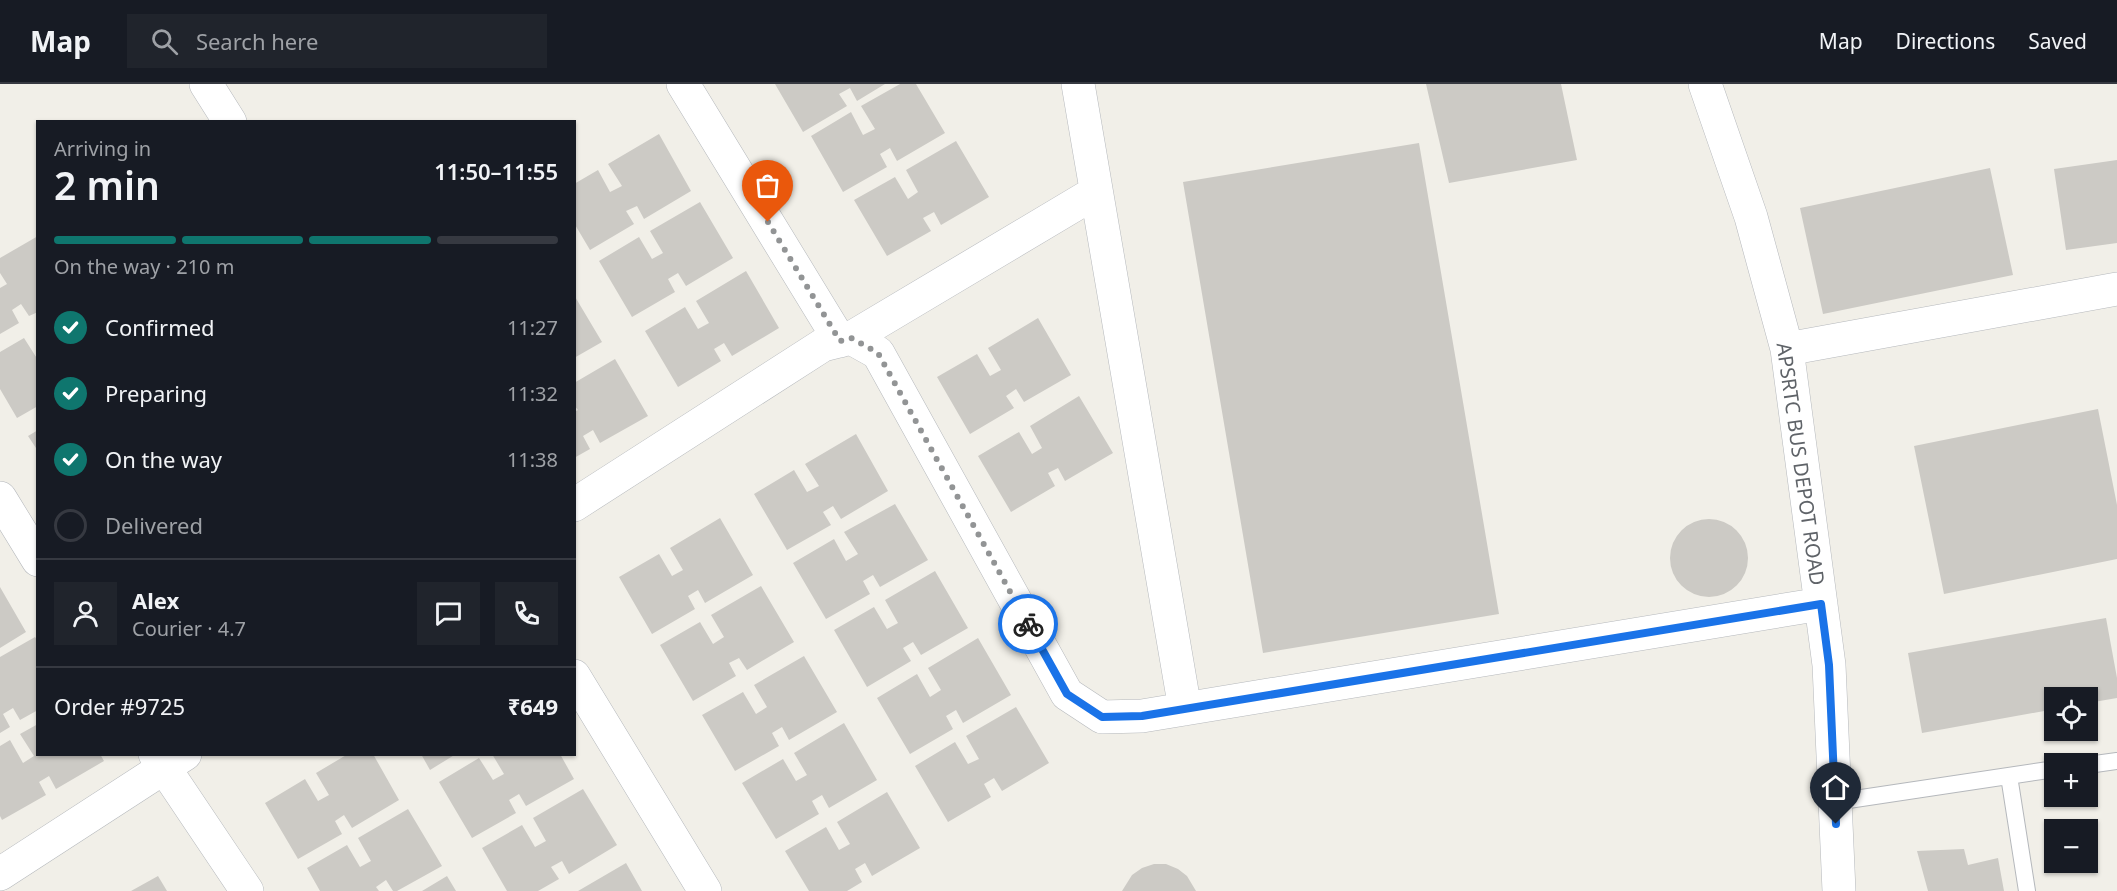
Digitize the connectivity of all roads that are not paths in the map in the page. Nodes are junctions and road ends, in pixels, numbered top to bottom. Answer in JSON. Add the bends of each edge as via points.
{"nodes":[{"id":1,"x":206,"y":84,"type":"edge"},
{"id":2,"x":683,"y":84,"type":"edge"},
{"id":3,"x":1078,"y":84,"type":"edge"},
{"id":4,"x":1705,"y":84,"type":"edge"},
{"id":5,"x":229,"y":120,"type":"edge"},
{"id":6,"x":1096,"y":192,"type":"junction"},
{"id":7,"x":2117,"y":289,"type":"edge"},
{"id":8,"x":846,"y":340,"type":"junction"},
{"id":9,"x":1787,"y":348,"type":"junction"},
{"id":10,"x":0,"y":498,"type":"edge"},
{"id":11,"x":576,"y":504,"type":"edge"},
{"id":12,"x":36,"y":557,"type":"edge"},
{"id":13,"x":1821,"y":604,"type":"junction"},
{"id":14,"x":576,"y":679,"type":"edge"},
{"id":15,"x":1185,"y":709,"type":"junction"},
{"id":16,"x":168,"y":759,"type":"edge"},
{"id":17,"x":2117,"y":760,"type":"edge"},
{"id":18,"x":2098,"y":763,"type":"edge"},
{"id":19,"x":2044,"y":771,"type":"edge"},
{"id":20,"x":2009,"y":776,"type":"junction"},
{"id":21,"x":1835,"y":802,"type":"junction"},
{"id":22,"x":0,"y":874,"type":"edge"},
{"id":23,"x":247,"y":891,"type":"edge"},
{"id":24,"x":705,"y":891,"type":"edge"},
{"id":25,"x":1839,"y":891,"type":"edge"},
{"id":26,"x":2027,"y":891,"type":"edge"}],
"edges":[{"from":1,"to":5,"type":"street"},
{"from":2,"to":8,"type":"street"},
{"from":3,"to":6,"type":"street"},
{"from":4,"to":9,"type":"street","name":"APSRTC BUS DEPOT ROAD","via":[[1751,217]]},
{"from":6,"to":8,"type":"street"},
{"from":6,"to":15,"type":"street"},
{"from":7,"to":9,"type":"street"},
{"from":8,"to":11,"type":"street","via":[[824,345]]},
{"from":8,"to":15,"type":"street","via":[[878,353],[1067,694],[1102,717]]},
{"from":9,"to":13,"type":"street","name":"APSRTC BUS DEPOT ROAD"},
{"from":10,"to":12,"type":"street"},
{"from":13,"to":15,"type":"street"},
{"from":13,"to":21,"type":"street","name":"APSRTC BUS DEPOT ROAD","via":[[1829,665]]},
{"from":14,"to":24,"type":"street"},
{"from":16,"to":22,"type":"street"},
{"from":16,"to":23,"type":"street"},
{"from":17,"to":18,"type":"lane"},
{"from":19,"to":20,"type":"lane"},
{"from":20,"to":21,"type":"lane"},
{"from":20,"to":26,"type":"lane"},
{"from":21,"to":25,"type":"street","name":"APSRTC BUS DEPOT ROAD"}]}
